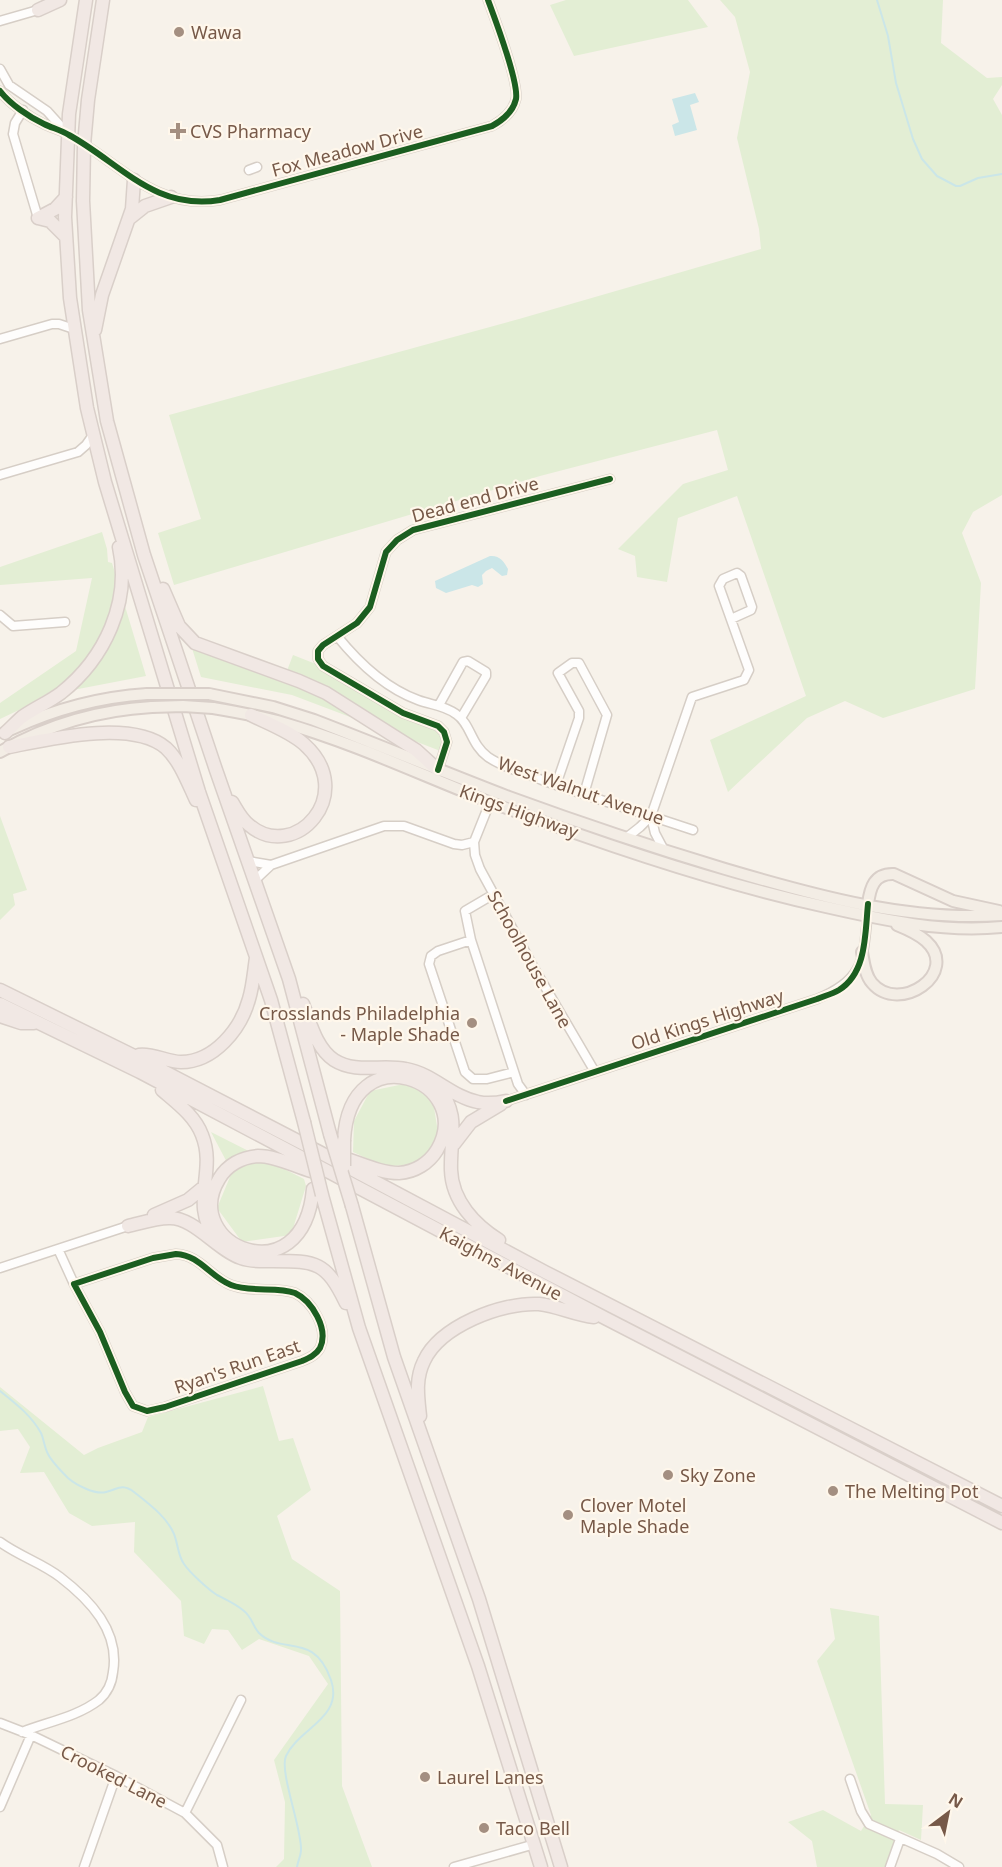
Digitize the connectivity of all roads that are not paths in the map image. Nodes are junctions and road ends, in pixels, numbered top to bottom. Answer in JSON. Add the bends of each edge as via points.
{"nodes":[{"id":1,"x":60,"y":0,"type":"edge"},
{"id":2,"x":86,"y":0,"type":"edge"},
{"id":3,"x":103,"y":0,"type":"edge"},
{"id":4,"x":488,"y":0,"type":"edge"},
{"id":5,"x":38,"y":10,"type":"joint"},
{"id":6,"x":0,"y":21,"type":"edge"},
{"id":7,"x":0,"y":69,"type":"edge"},
{"id":8,"x":0,"y":91,"type":"edge"},
{"id":9,"x":23,"y":111,"type":"junction"},
{"id":10,"x":68,"y":134,"type":"junction"},
{"id":11,"x":84,"y":145,"type":"junction"},
{"id":12,"x":134,"y":180,"type":"junction"},
{"id":13,"x":66,"y":197,"type":"junction"},
{"id":14,"x":171,"y":197,"type":"junction"},
{"id":15,"x":38,"y":218,"type":"junction"},
{"id":16,"x":129,"y":219,"type":"junction"},
{"id":17,"x":66,"y":237,"type":"junction"},
{"id":18,"x":74,"y":329,"type":"junction"},
{"id":19,"x":0,"y":339,"type":"edge"},
{"id":20,"x":93,"y":343,"type":"junction"},
{"id":21,"x":93,"y":435,"type":"junction"},
{"id":22,"x":0,"y":476,"type":"edge"},
{"id":23,"x":610,"y":479,"type":"dead end"},
{"id":24,"x":105,"y":482,"type":"junction"},
{"id":25,"x":138,"y":530,"type":"junction"},
{"id":26,"x":0,"y":615,"type":"edge"},
{"id":27,"x":731,"y":619,"type":"junction"},
{"id":28,"x":65,"y":622,"type":"dead end"},
{"id":29,"x":337,"y":636,"type":"junction"},
{"id":30,"x":439,"y":705,"type":"junction"},
{"id":31,"x":251,"y":715,"type":"junction"},
{"id":32,"x":461,"y":718,"type":"junction"},
{"id":33,"x":3,"y":734,"type":"edge"},
{"id":34,"x":4,"y":749,"type":"edge"},
{"id":35,"x":216,"y":770,"type":"junction"},
{"id":36,"x":438,"y":770,"type":"junction"},
{"id":37,"x":556,"y":785,"type":"junction"},
{"id":38,"x":584,"y":794,"type":"junction"},
{"id":39,"x":490,"y":802,"type":"junction"},
{"id":40,"x":651,"y":816,"type":"junction"},
{"id":41,"x":693,"y":830,"type":"dead end"},
{"id":42,"x":626,"y":838,"type":"junction"},
{"id":43,"x":215,"y":840,"type":"junction"},
{"id":44,"x":474,"y":842,"type":"junction"},
{"id":45,"x":664,"y":850,"type":"junction"},
{"id":46,"x":248,"y":861,"type":"junction"},
{"id":47,"x":271,"y":864,"type":"junction"},
{"id":48,"x":255,"y":880,"type":"junction"},
{"id":49,"x":494,"y":894,"type":"junction"},
{"id":50,"x":868,"y":904,"type":"junction"},
{"id":51,"x":1002,"y":913,"type":"edge"},
{"id":52,"x":867,"y":916,"type":"junction"},
{"id":53,"x":886,"y":919,"type":"junction"},
{"id":54,"x":1002,"y":927,"type":"edge"},
{"id":55,"x":471,"y":940,"type":"junction"},
{"id":56,"x":862,"y":952,"type":"junction"},
{"id":57,"x":256,"y":956,"type":"junction"},
{"id":58,"x":289,"y":979,"type":"junction"},
{"id":59,"x":0,"y":990,"type":"edge"},
{"id":60,"x":0,"y":1004,"type":"edge"},
{"id":61,"x":0,"y":1017,"type":"edge"},
{"id":62,"x":39,"y":1023,"type":"junction"},
{"id":63,"x":134,"y":1056,"type":"junction"},
{"id":64,"x":140,"y":1072,"type":"junction"},
{"id":65,"x":514,"y":1072,"type":"junction"},
{"id":66,"x":595,"y":1072,"type":"junction"},
{"id":67,"x":432,"y":1079,"type":"junction"},
{"id":68,"x":526,"y":1095,"type":"junction"},
{"id":69,"x":506,"y":1101,"type":"junction"},
{"id":70,"x":454,"y":1145,"type":"junction"},
{"id":71,"x":318,"y":1157,"type":"junction"},
{"id":72,"x":343,"y":1173,"type":"junction"},
{"id":73,"x":329,"y":1174,"type":"junction"},
{"id":74,"x":205,"y":1186,"type":"junction"},
{"id":75,"x":317,"y":1192,"type":"junction"},
{"id":76,"x":128,"y":1226,"type":"junction"},
{"id":77,"x":222,"y":1247,"type":"junction"},
{"id":78,"x":58,"y":1249,"type":"junction"},
{"id":79,"x":534,"y":1266,"type":"junction"},
{"id":80,"x":0,"y":1269,"type":"edge"},
{"id":81,"x":74,"y":1284,"type":"junction"},
{"id":82,"x":605,"y":1318,"type":"junction"},
{"id":83,"x":359,"y":1328,"type":"junction"},
{"id":84,"x":421,"y":1435,"type":"junction"},
{"id":85,"x":1002,"y":1506,"type":"edge"},
{"id":86,"x":1002,"y":1523,"type":"edge"},
{"id":87,"x":0,"y":1542,"type":"edge"},
{"id":88,"x":242,"y":1700,"type":"dead end"},
{"id":89,"x":0,"y":1723,"type":"edge"},
{"id":90,"x":26,"y":1733,"type":"junction"},
{"id":91,"x":116,"y":1776,"type":"junction"},
{"id":92,"x":850,"y":1779,"type":"dead end"},
{"id":93,"x":0,"y":1807,"type":"edge"},
{"id":94,"x":185,"y":1813,"type":"junction"},
{"id":95,"x":900,"y":1839,"type":"junction"},
{"id":96,"x":535,"y":1844,"type":"junction"},
{"id":97,"x":84,"y":1867,"type":"edge"},
{"id":98,"x":223,"y":1867,"type":"edge"},
{"id":99,"x":454,"y":1867,"type":"edge"},
{"id":100,"x":542,"y":1867,"type":"edge"},
{"id":101,"x":561,"y":1867,"type":"edge"},
{"id":102,"x":890,"y":1867,"type":"edge"},
{"id":103,"x":959,"y":1867,"type":"edge"}],
"edges":[{"from":1,"to":5,"type":"highway"},
{"from":2,"to":10,"type":"highway"},
{"from":3,"to":11,"type":"highway"},
{"from":4,"to":14,"type":"street","name":"Fox Meadow Drive","via":[[517,91],[514,106],[501,121],[220,200],[194,202]]},
{"from":5,"to":6,"type":"street"},
{"from":7,"to":10,"type":"street","via":[[9,85],[47,111]]},
{"from":8,"to":9,"type":"street"},
{"from":9,"to":10,"type":"street"},
{"from":9,"to":15,"type":"street","via":[[13,131]]},
{"from":10,"to":11,"type":"street","name":"Fox Meadow Drive"},
{"from":10,"to":13,"type":"highway"},
{"from":11,"to":12,"type":"street","name":"Fox Meadow Drive"},
{"from":11,"to":20,"type":"highway","via":[[84,245]]},
{"from":12,"to":14,"type":"street","name":"Fox Meadow Drive"},
{"from":12,"to":16,"type":"highway"},
{"from":13,"to":15,"type":"highway","via":[[56,209]]},
{"from":13,"to":17,"type":"highway"},
{"from":14,"to":16,"type":"highway","via":[[145,206]]},
{"from":15,"to":17,"type":"highway","via":[[50,221]]},
{"from":16,"to":20,"type":"highway","via":[[102,295]]},
{"from":17,"to":18,"type":"highway"},
{"from":18,"to":19,"type":"street","via":[[52,324]]},
{"from":18,"to":21,"type":"highway"},
{"from":20,"to":25,"type":"highway","via":[[107,421]]},
{"from":21,"to":22,"type":"street","via":[[78,452]]},
{"from":21,"to":24,"type":"highway"},
{"from":23,"to":29,"type":"street","name":"Dead end Drive","via":[[413,530],[386,552],[370,607],[357,623]]},
{"from":24,"to":33,"type":"highway","via":[[122,568],[122,593],[116,616],[78,678]]},
{"from":24,"to":43,"type":"highway"},
{"from":25,"to":35,"type":"highway"},
{"from":25,"to":36,"type":"highway","via":[[175,619],[190,640],[326,693],[416,750]]},
{"from":26,"to":28,"type":"street","via":[[13,626]]},
{"from":27,"to":27,"type":"street","via":[[719,586],[723,579],[737,573],[752,607]]},
{"from":27,"to":40,"type":"street","via":[[749,670],[747,675],[744,680],[692,697]]},
{"from":29,"to":30,"type":"street","via":[[385,682],[417,700]]},
{"from":29,"to":36,"type":"street","name":"Dead end Drive","via":[[318,651],[323,666],[402,713],[438,726],[447,742]]},
{"from":30,"to":32,"type":"street"},
{"from":30,"to":32,"type":"street","via":[[463,662],[468,660],[486,676]]},
{"from":31,"to":34,"type":"main road","name":"Kings Highway","bridge":true,"via":[[183,706],[121,710],[41,731]]},
{"from":31,"to":35,"type":"highway","via":[[290,734],[316,757],[326,784],[317,815],[291,833],[270,835],[258,831],[243,819]]},
{"from":31,"to":39,"type":"main road","name":"Kings Highway","via":[[323,736]]},
{"from":32,"to":37,"type":"street","name":"West Walnut Avenue","via":[[485,755],[498,764]]},
{"from":33,"to":36,"type":"main road","name":"Kings Highway","bridge":true,"via":[[85,703],[147,693],[209,694],[307,718]]},
{"from":34,"to":43,"type":"highway","via":[[85,734],[122,734],[157,743],[177,762]]},
{"from":35,"to":46,"type":"highway"},
{"from":36,"to":42,"type":"main road","name":"Kings Highway"},
{"from":37,"to":38,"type":"street","name":"West Walnut Avenue"},
{"from":37,"to":38,"type":"street","via":[[579,718],[558,673],[572,663],[579,663],[607,715]]},
{"from":38,"to":40,"type":"street","name":"West Walnut Avenue"},
{"from":39,"to":44,"type":"street"},
{"from":39,"to":52,"type":"main road","name":"Kings Highway","via":[[688,869]]},
{"from":40,"to":41,"type":"street","name":"West Walnut Avenue"},
{"from":40,"to":42,"type":"street"},
{"from":40,"to":45,"type":"street"},
{"from":42,"to":45,"type":"main road","name":"Kings Highway"},
{"from":43,"to":57,"type":"highway"},
{"from":44,"to":47,"type":"street","via":[[454,844],[394,825]]},
{"from":44,"to":49,"type":"street","name":"Schoolhouse Lane","via":[[475,855]]},
{"from":45,"to":50,"type":"main road","name":"Kings Highway","via":[[777,884]]},
{"from":46,"to":47,"type":"street"},
{"from":46,"to":48,"type":"highway"},
{"from":47,"to":48,"type":"street"},
{"from":48,"to":58,"type":"highway"},
{"from":49,"to":55,"type":"street","via":[[465,911]]},
{"from":49,"to":66,"type":"street","name":"Schoolhouse Lane"},
{"from":50,"to":51,"type":"main road","name":"Kings Highway","via":[[937,915]]},
{"from":50,"to":51,"type":"main road","via":[[875,881],[894,874],[952,901]]},
{"from":50,"to":52,"type":"street","name":"Old Kings Highway"},
{"from":52,"to":53,"type":"main road"},
{"from":52,"to":56,"type":"street","name":"Old Kings Highway"},
{"from":53,"to":54,"type":"main road","via":[[952,927]]},
{"from":53,"to":56,"type":"main road","via":[[930,946],[936,961],[931,979],[912,992],[885,992],[870,981]]},
{"from":55,"to":65,"type":"street"},
{"from":55,"to":65,"type":"street","via":[[438,951],[429,964],[465,1072],[473,1079],[487,1079]]},
{"from":56,"to":66,"type":"street","name":"Old Kings Highway","via":[[853,976],[833,993]]},
{"from":57,"to":63,"type":"highway","via":[[247,1008],[233,1032],[217,1048],[186,1062],[146,1054]]},
{"from":57,"to":71,"type":"highway","bridge":true,"via":[[303,1122]]},
{"from":58,"to":67,"type":"highway","via":[[320,1045],[331,1058],[355,1068],[408,1070]]},
{"from":58,"to":72,"type":"highway","bridge":true},
{"from":59,"to":63,"type":"highway","name":"Kaighns Avenue"},
{"from":60,"to":62,"type":"highway","name":"Kaighns Avenue"},
{"from":61,"to":62,"type":"highway"},
{"from":62,"to":64,"type":"highway","name":"Kaighns Avenue"},
{"from":63,"to":71,"type":"highway","name":"Kaighns Avenue"},
{"from":64,"to":73,"type":"highway","name":"Kaighns Avenue"},
{"from":64,"to":74,"type":"highway","via":[[182,1107],[198,1128],[206,1149]]},
{"from":65,"to":68,"type":"street"},
{"from":66,"to":68,"type":"street","name":"Old Kings Highway"},
{"from":67,"to":69,"type":"highway","via":[[473,1101]]},
{"from":67,"to":70,"type":"highway","via":[[450,1107]]},
{"from":68,"to":69,"type":"street","name":"Old Kings Highway"},
{"from":69,"to":70,"type":"highway","via":[[471,1122]]},
{"from":70,"to":79,"type":"highway","via":[[452,1178],[462,1205],[484,1230]]},
{"from":71,"to":72,"type":"highway","bridge":true,"via":[[351,1159],[393,1172],[417,1168],[430,1159],[440,1144],[444,1124],[441,1106],[429,1090],[413,1079],[392,1077],[368,1086],[354,1101],[346,1120],[344,1140],[345,1159]]},
{"from":71,"to":75,"type":"highway","bridge":true},
{"from":71,"to":79,"type":"highway","name":"Kaighns Avenue"},
{"from":72,"to":84,"type":"highway","bridge":true,"via":[[381,1312]]},
{"from":73,"to":75,"type":"highway","via":[[264,1157],[243,1159],[231,1165],[219,1179],[212,1198],[214,1217],[233,1244],[252,1252],[271,1251],[290,1242],[303,1227]]},
{"from":73,"to":82,"type":"highway","name":"Kaighns Avenue"},
{"from":74,"to":76,"type":"highway","via":[[183,1203]]},
{"from":74,"to":77,"type":"highway","via":[[206,1221]]},
{"from":75,"to":83,"type":"highway"},
{"from":76,"to":77,"type":"highway","via":[[178,1219]]},
{"from":76,"to":78,"type":"street"},
{"from":77,"to":83,"type":"highway","via":[[246,1260],[304,1262],[321,1268],[335,1281]]},
{"from":78,"to":80,"type":"street"},
{"from":78,"to":81,"type":"street","name":"Ryan's Run East"},
{"from":79,"to":85,"type":"highway","name":"Kaighns Avenue"},
{"from":81,"to":81,"type":"street","name":"Ryan's Run East","via":[[129,1400],[139,1410],[165,1407],[302,1361],[315,1354],[322,1343],[318,1320],[311,1306],[298,1295],[230,1284],[186,1254],[153,1258]]},
{"from":82,"to":84,"type":"highway","via":[[528,1304],[496,1311],[451,1331],[430,1350],[419,1373]]},
{"from":82,"to":86,"type":"highway","name":"Kaighns Avenue"},
{"from":83,"to":96,"type":"highway","via":[[478,1666]]},
{"from":84,"to":101,"type":"highway","via":[[479,1599]]},
{"from":87,"to":90,"type":"street","via":[[58,1575],[92,1606],[110,1634],[115,1660],[112,1683],[101,1698],[83,1711]]},
{"from":88,"to":94,"type":"street"},
{"from":89,"to":90,"type":"street","name":"Crooked Lane"},
{"from":90,"to":91,"type":"street","name":"Crooked Lane"},
{"from":90,"to":93,"type":"street"},
{"from":91,"to":94,"type":"street","name":"Crooked Lane"},
{"from":91,"to":97,"type":"street"},
{"from":92,"to":95,"type":"street","via":[[869,1824]]},
{"from":94,"to":98,"type":"street","name":"Crooked Lane","via":[[217,1845]]},
{"from":95,"to":102,"type":"street"},
{"from":95,"to":103,"type":"street"},
{"from":96,"to":99,"type":"street"},
{"from":96,"to":100,"type":"highway"}]}
